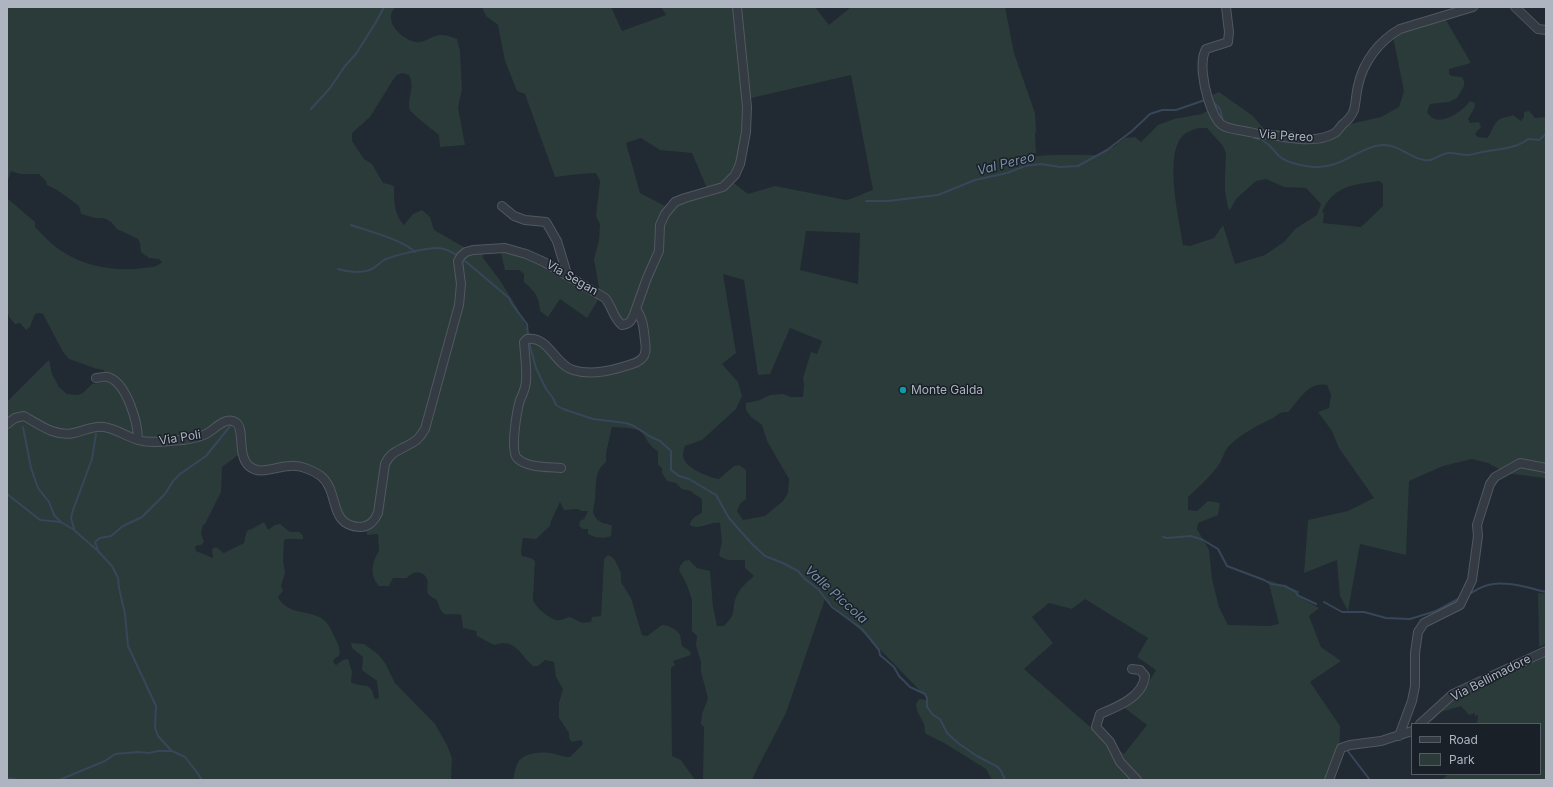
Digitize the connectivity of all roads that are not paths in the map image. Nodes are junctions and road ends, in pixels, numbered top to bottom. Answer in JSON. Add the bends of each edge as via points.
{"nodes":[{"id":1,"x":738,"y":7,"type":"edge"},
{"id":2,"x":1226,"y":7,"type":"edge"},
{"id":3,"x":1473,"y":7,"type":"edge"},
{"id":4,"x":1515,"y":7,"type":"edge"},
{"id":5,"x":1546,"y":30,"type":"edge"},
{"id":6,"x":502,"y":206,"type":"dead end"},
{"id":7,"x":567,"y":274,"type":"junction"},
{"id":8,"x":636,"y":309,"type":"junction"},
{"id":9,"x":96,"y":378,"type":"dead end"},
{"id":10,"x":7,"y":416,"type":"edge"},
{"id":11,"x":15,"y":418,"type":"junction"},
{"id":12,"x":7,"y":424,"type":"edge"},
{"id":13,"x":138,"y":440,"type":"junction"},
{"id":14,"x":562,"y":468,"type":"dead end"},
{"id":15,"x":1546,"y":468,"type":"edge"},
{"id":16,"x":362,"y":527,"type":"joint"},
{"id":17,"x":1546,"y":650,"type":"edge"},
{"id":18,"x":1132,"y":670,"type":"dead end"},
{"id":19,"x":1421,"y":723,"type":"edge"},
{"id":20,"x":1411,"y":731,"type":"edge"},
{"id":21,"x":1399,"y":736,"type":"junction"},
{"id":22,"x":1137,"y":780,"type":"edge"},
{"id":23,"x":1329,"y":780,"type":"edge"}],
"edges":[{"from":1,"to":8,"type":"street","name":"Via Segan","via":[[748,107],[740,164],[735,175],[723,187],[675,202],[665,214],[660,225],[659,251]]},
{"from":2,"to":3,"type":"street","name":"Via Pereo","via":[[1228,42],[1206,49],[1202,56],[1205,89],[1213,114],[1221,125],[1228,129],[1310,139],[1335,133],[1354,111],[1358,84],[1365,67],[1372,54],[1389,36],[1400,29]]},
{"from":4,"to":5,"type":"street","via":[[1538,29]]},
{"from":6,"to":7,"type":"street","via":[[514,216],[525,220],[546,222],[557,241]]},
{"from":7,"to":8,"type":"street","name":"Via Segan","via":[[605,298],[615,319],[622,325],[631,322]]},
{"from":7,"to":16,"type":"street","name":"Via Segan","via":[[526,254],[505,248],[474,250],[461,256],[458,261],[461,284],[459,305],[425,429],[416,441],[388,457],[378,512],[375,520]]},
{"from":8,"to":14,"type":"street","via":[[640,314],[646,351],[639,362],[603,372],[582,372],[564,366],[538,340],[532,338],[524,342],[526,381],[520,401],[514,452],[517,458],[528,464]]},
{"from":9,"to":13,"type":"street","via":[[108,377],[122,387],[138,428]]},
{"from":10,"to":11,"type":"street","name":"Via Poli"},
{"from":11,"to":12,"type":"street"},
{"from":11,"to":13,"type":"street","name":"Via Poli","via":[[24,416],[58,433],[73,433],[101,426]]},
{"from":13,"to":16,"type":"street","name":"Via Poli","via":[[161,442],[197,437],[233,420],[240,428],[242,455],[250,467],[262,471],[291,465],[311,470],[329,486],[341,519],[350,525]]},
{"from":15,"to":21,"type":"street","via":[[1520,463],[1495,477],[1490,484],[1477,525],[1472,580],[1460,605],[1424,624],[1418,632],[1414,654],[1416,686]]},
{"from":17,"to":19,"type":"street","name":"Via Bellimadore","via":[[1453,694]]},
{"from":18,"to":22,"type":"street","via":[[1140,670],[1145,676],[1144,684],[1134,696],[1100,714],[1096,727],[1110,742],[1120,762]]},
{"from":20,"to":21,"type":"street"},
{"from":21,"to":23,"type":"street","via":[[1341,748]]}]}
